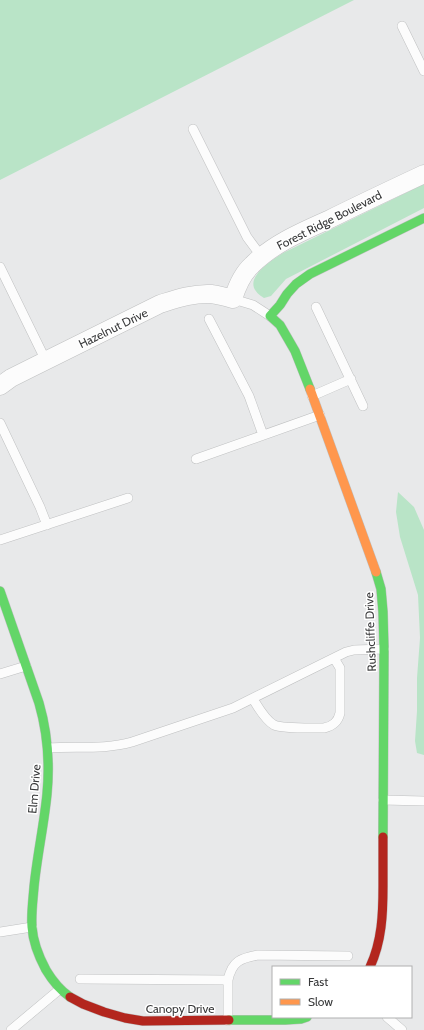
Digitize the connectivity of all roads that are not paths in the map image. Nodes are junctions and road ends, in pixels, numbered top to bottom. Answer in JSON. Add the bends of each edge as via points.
{"nodes":[{"id":1,"x":402,"y":26,"type":"dead end"},
{"id":2,"x":424,"y":71,"type":"edge"},
{"id":3,"x":193,"y":129,"type":"dead end"},
{"id":4,"x":424,"y":174,"type":"edge"},
{"id":5,"x":424,"y":218,"type":"edge"},
{"id":6,"x":261,"y":256,"type":"junction"},
{"id":7,"x":0,"y":267,"type":"edge"},
{"id":8,"x":233,"y":299,"type":"junction"},
{"id":9,"x":316,"y":307,"type":"dead end"},
{"id":10,"x":270,"y":316,"type":"junction"},
{"id":11,"x":208,"y":319,"type":"dead end"},
{"id":12,"x":46,"y":361,"type":"junction"},
{"id":13,"x":351,"y":379,"type":"junction"},
{"id":14,"x":0,"y":386,"type":"edge"},
{"id":15,"x":312,"y":396,"type":"junction"},
{"id":16,"x":363,"y":406,"type":"dead end"},
{"id":17,"x":320,"y":415,"type":"junction"},
{"id":18,"x":0,"y":423,"type":"edge"},
{"id":19,"x":263,"y":435,"type":"junction"},
{"id":20,"x":196,"y":459,"type":"dead end"},
{"id":21,"x":128,"y":498,"type":"dead end"},
{"id":22,"x":47,"y":525,"type":"junction"},
{"id":23,"x":0,"y":540,"type":"edge"},
{"id":24,"x":0,"y":591,"type":"edge"},
{"id":25,"x":384,"y":649,"type":"junction"},
{"id":26,"x":334,"y":658,"type":"junction"},
{"id":27,"x":26,"y":666,"type":"junction"},
{"id":28,"x":0,"y":674,"type":"edge"},
{"id":29,"x":253,"y":698,"type":"junction"},
{"id":30,"x":48,"y":748,"type":"junction"},
{"id":31,"x":383,"y":800,"type":"junction"},
{"id":32,"x":424,"y":801,"type":"edge"},
{"id":33,"x":32,"y":927,"type":"junction"},
{"id":34,"x":0,"y":932,"type":"edge"},
{"id":35,"x":348,"y":956,"type":"dead end"},
{"id":36,"x":370,"y":966,"type":"edge"},
{"id":37,"x":80,"y":979,"type":"dead end"},
{"id":38,"x":228,"y":980,"type":"junction"},
{"id":39,"x":60,"y":989,"type":"junction"},
{"id":40,"x":304,"y":1018,"type":"edge"},
{"id":41,"x":388,"y":1018,"type":"edge"},
{"id":42,"x":228,"y":1025,"type":"edge"},
{"id":43,"x":11,"y":1030,"type":"edge"},
{"id":44,"x":402,"y":1030,"type":"edge"}],
"edges":[{"from":1,"to":2,"type":"lane"},
{"from":3,"to":6,"type":"lane","via":[[247,237]]},
{"from":4,"to":6,"type":"street","name":"Forest Ridge Boulevard","via":[[283,241]]},
{"from":5,"to":10,"type":"street","via":[[306,277],[296,284]]},
{"from":6,"to":8,"type":"street","name":"Forest Ridge Boulevard","via":[[243,276]]},
{"from":7,"to":12,"type":"lane"},
{"from":8,"to":10,"type":"lane","via":[[252,305]]},
{"from":8,"to":12,"type":"street","name":"Hazelnut Drive","via":[[210,294],[178,298],[160,304]]},
{"from":9,"to":13,"type":"lane"},
{"from":10,"to":15,"type":"street","name":"Rushcliffe Drive","via":[[280,325],[295,351]]},
{"from":11,"to":19,"type":"lane","via":[[248,396]]},
{"from":12,"to":14,"type":"street","name":"Hazelnut Drive"},
{"from":13,"to":15,"type":"lane"},
{"from":13,"to":16,"type":"lane"},
{"from":15,"to":17,"type":"street","name":"Rushcliffe Drive"},
{"from":17,"to":19,"type":"lane"},
{"from":17,"to":25,"type":"street","name":"Rushcliffe Drive","via":[[381,589]]},
{"from":18,"to":22,"type":"lane"},
{"from":19,"to":20,"type":"lane"},
{"from":21,"to":22,"type":"lane"},
{"from":22,"to":23,"type":"lane"},
{"from":24,"to":27,"type":"street","name":"Elm Drive"},
{"from":25,"to":26,"type":"lane","via":[[354,650]]},
{"from":25,"to":31,"type":"street","name":"Rushcliffe Drive"},
{"from":26,"to":29,"type":"lane"},
{"from":26,"to":29,"type":"lane","via":[[340,668],[340,713],[335,723],[330,726],[324,728],[274,725],[262,713]]},
{"from":27,"to":28,"type":"lane"},
{"from":27,"to":30,"type":"street","name":"Elm Drive","via":[[43,718]]},
{"from":29,"to":30,"type":"lane","via":[[233,708],[119,746]]},
{"from":30,"to":33,"type":"street","name":"Elm Drive","via":[[48,782],[33,893]]},
{"from":31,"to":32,"type":"lane"},
{"from":31,"to":36,"type":"street","name":"Rushcliffe Drive","via":[[382,927]]},
{"from":33,"to":34,"type":"lane"},
{"from":33,"to":39,"type":"street","name":"Elm Drive","via":[[40,958]]},
{"from":35,"to":38,"type":"lane","via":[[247,957],[232,967]]},
{"from":37,"to":38,"type":"lane"},
{"from":38,"to":42,"type":"lane"},
{"from":39,"to":42,"type":"street","name":"Canopy Drive","via":[[78,1002],[128,1018]]},
{"from":39,"to":43,"type":"lane"},
{"from":40,"to":42,"type":"street","name":"Canopy Drive"},
{"from":41,"to":44,"type":"lane"}]}
